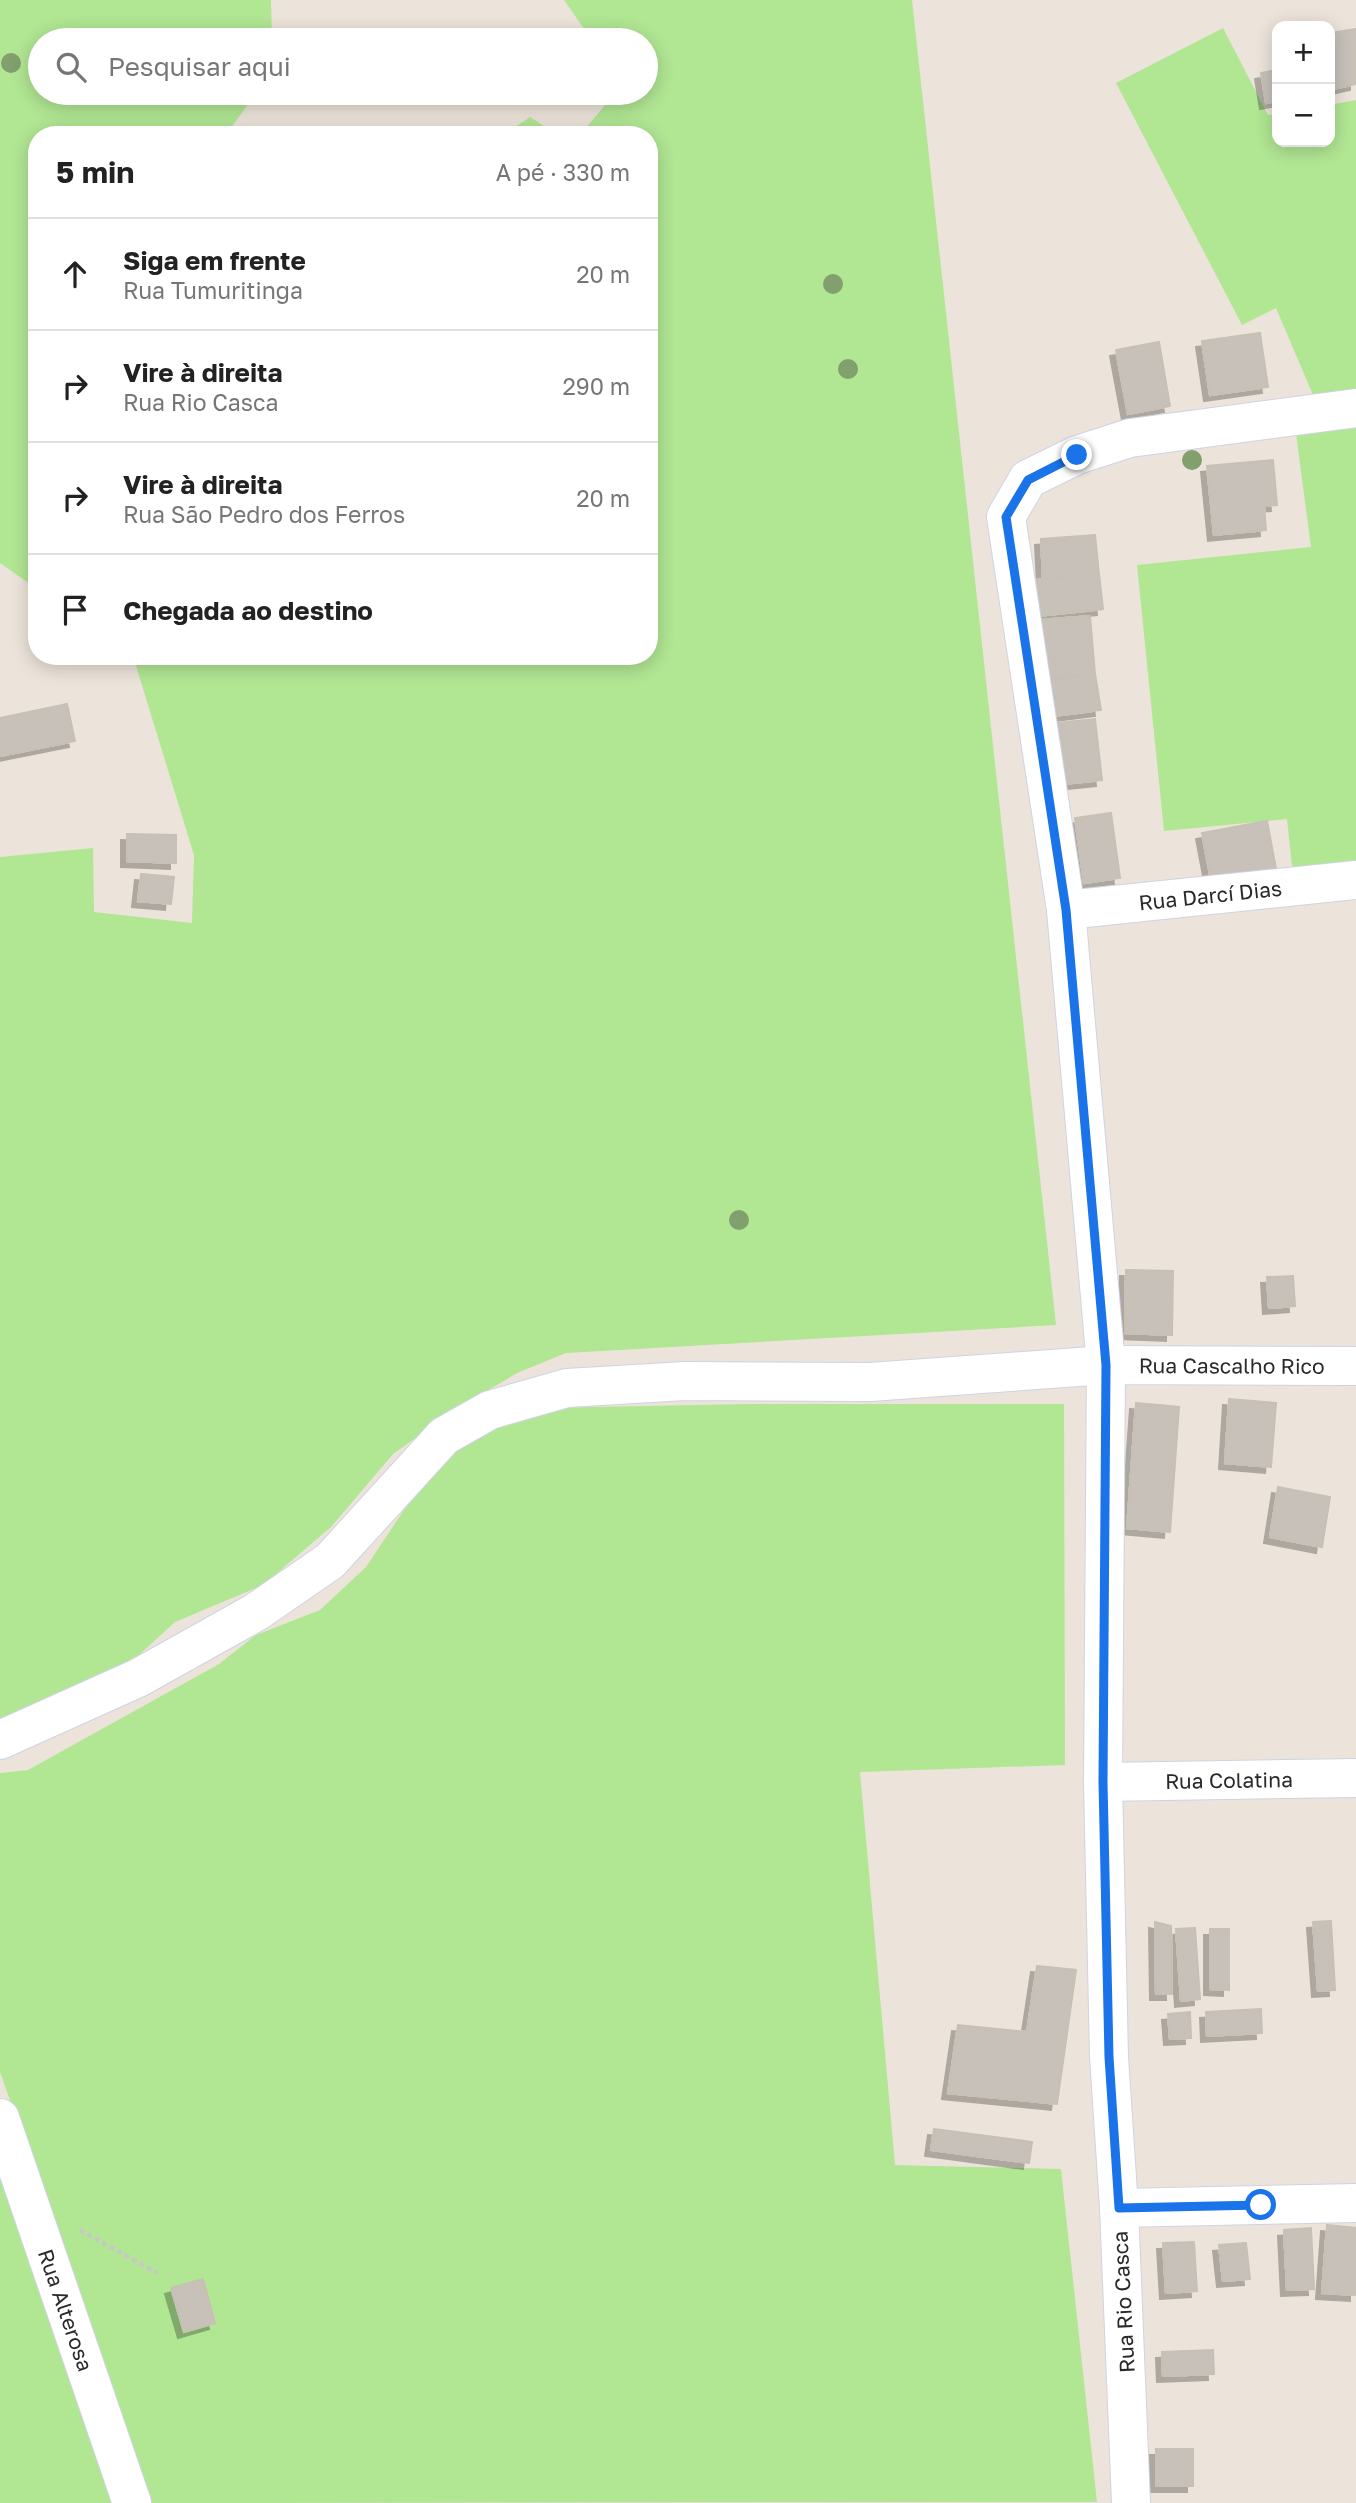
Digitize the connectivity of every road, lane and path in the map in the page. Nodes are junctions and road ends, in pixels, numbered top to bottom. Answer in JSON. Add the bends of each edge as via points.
{"nodes":[{"id":1,"x":1356,"y":408,"type":"edge"},
{"id":2,"x":1356,"y":880,"type":"edge"},
{"id":3,"x":1066,"y":910,"type":"junction"},
{"id":4,"x":1106,"y":1365,"type":"junction"},
{"id":5,"x":1356,"y":1366,"type":"edge"},
{"id":6,"x":0,"y":1740,"type":"edge"},
{"id":7,"x":1356,"y":1778,"type":"edge"},
{"id":8,"x":1103,"y":1782,"type":"junction"},
{"id":9,"x":0,"y":2118,"type":"edge"},
{"id":10,"x":31,"y":2203,"type":"junction"},
{"id":11,"x":1356,"y":2203,"type":"edge"},
{"id":12,"x":1119,"y":2208,"type":"junction"},
{"id":13,"x":157,"y":2273,"type":"dead end"},
{"id":14,"x":132,"y":2503,"type":"edge"},
{"id":15,"x":1131,"y":2503,"type":"edge"}],
"edges":[{"from":1,"to":3,"type":"street","name":"Rua Rio Casca","via":[[1130,438],[1077,455],[1028,480],[1006,517]]},
{"from":2,"to":3,"type":"street","name":"Rua Darcí Dias"},
{"from":3,"to":4,"type":"street","name":"Rua Rio Casca"},
{"from":4,"to":5,"type":"street","name":"Rua Cascalho Rico"},
{"from":4,"to":6,"type":"street","name":"Rua Cascalho Rico","via":[[870,1382],[685,1381],[567,1388],[491,1410],[444,1436],[330,1561],[256,1612],[138,1678]]},
{"from":4,"to":8,"type":"street","name":"Rua Rio Casca"},
{"from":7,"to":8,"type":"street","name":"Rua Colatina"},
{"from":8,"to":12,"type":"street","name":"Rua Rio Casca","via":[[1109,2057]]},
{"from":9,"to":10,"type":"street","name":"Rua Alterosa"},
{"from":10,"to":13,"type":"path"},
{"from":10,"to":14,"type":"street","name":"Rua Alterosa"},
{"from":11,"to":12,"type":"street"},
{"from":12,"to":15,"type":"street","name":"Rua Rio Casca"}]}
